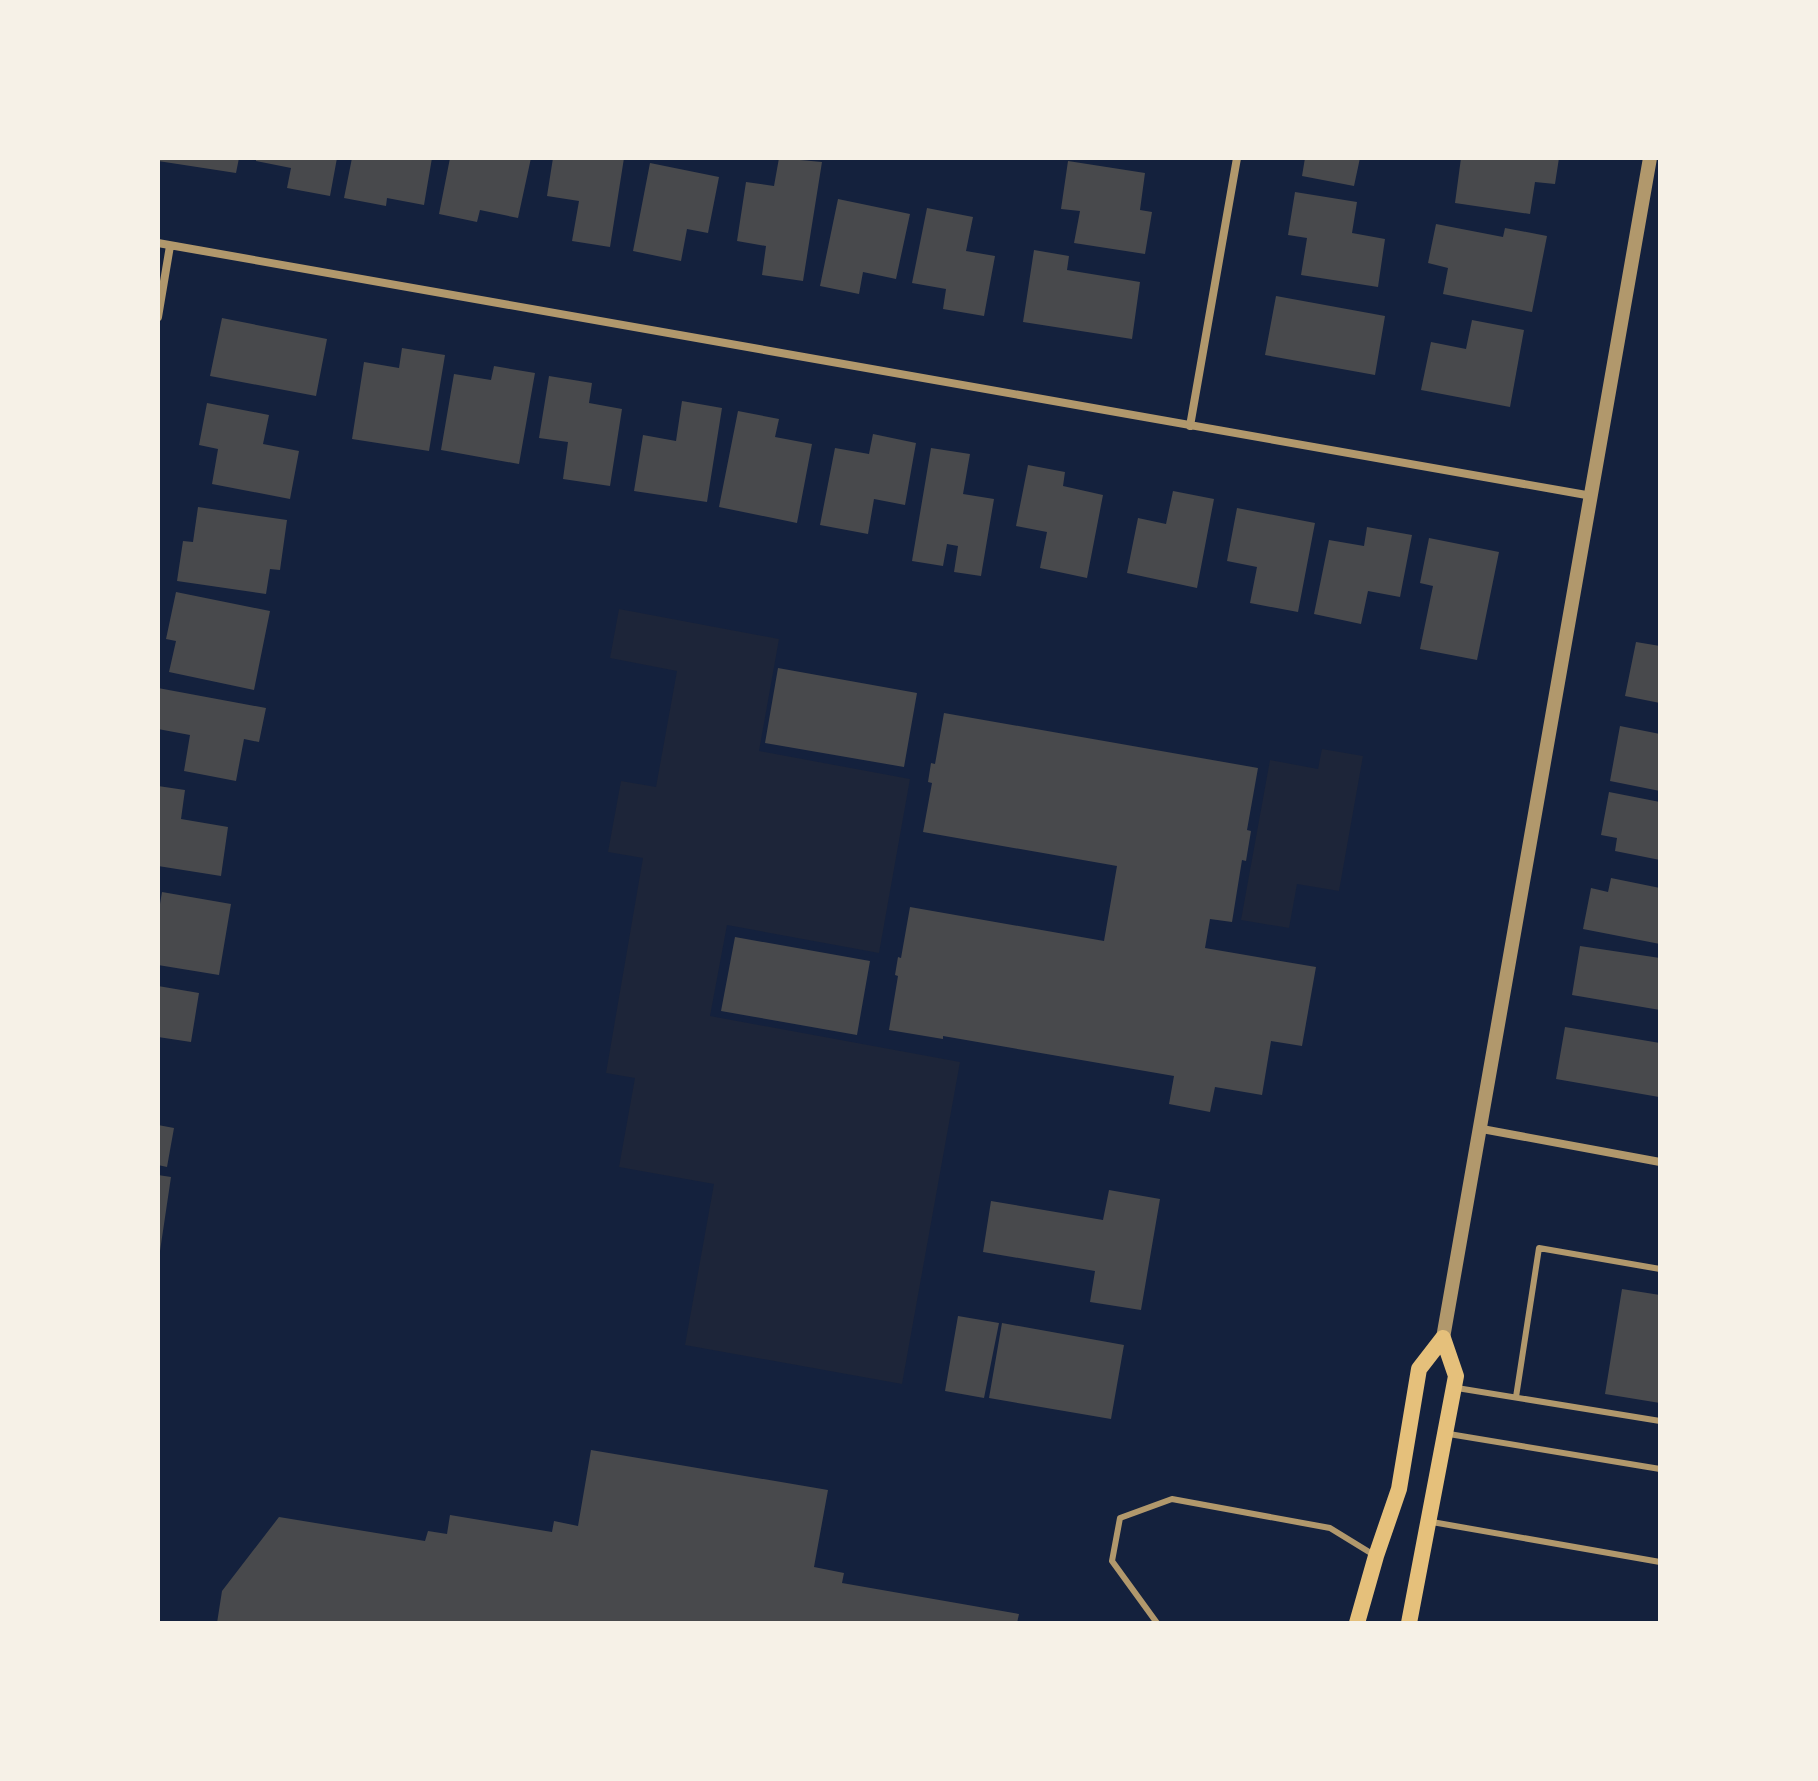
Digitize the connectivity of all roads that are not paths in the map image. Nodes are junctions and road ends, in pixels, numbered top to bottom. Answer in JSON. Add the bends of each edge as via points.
{"nodes":[{"id":1,"x":1237,"y":158,"type":"edge"},
{"id":2,"x":1650,"y":158,"type":"edge"},
{"id":3,"x":158,"y":243,"type":"edge"},
{"id":4,"x":170,"y":246,"type":"junction"},
{"id":5,"x":158,"y":317,"type":"edge"},
{"id":6,"x":1190,"y":426,"type":"junction"},
{"id":7,"x":1592,"y":496,"type":"junction"},
{"id":8,"x":1482,"y":1129,"type":"junction"},
{"id":9,"x":1660,"y":1162,"type":"edge"},
{"id":10,"x":1660,"y":1269,"type":"edge"},
{"id":11,"x":1443,"y":1338,"type":"junction"},
{"id":12,"x":1453,"y":1388,"type":"junction"},
{"id":13,"x":1516,"y":1397,"type":"junction"},
{"id":14,"x":1660,"y":1421,"type":"edge"},
{"id":15,"x":1445,"y":1433,"type":"junction"},
{"id":16,"x":1660,"y":1469,"type":"edge"},
{"id":17,"x":1428,"y":1521,"type":"junction"},
{"id":18,"x":1376,"y":1556,"type":"junction"},
{"id":19,"x":1660,"y":1562,"type":"edge"},
{"id":20,"x":1157,"y":1623,"type":"edge"},
{"id":21,"x":1357,"y":1623,"type":"edge"},
{"id":22,"x":1409,"y":1623,"type":"edge"}],
"edges":[{"from":1,"to":6,"type":"street"},
{"from":2,"to":7,"type":"street"},
{"from":3,"to":4,"type":"street"},
{"from":4,"to":5,"type":"street"},
{"from":4,"to":6,"type":"street"},
{"from":6,"to":7,"type":"street"},
{"from":7,"to":8,"type":"street"},
{"from":8,"to":9,"type":"street"},
{"from":8,"to":11,"type":"street"},
{"from":10,"to":13,"type":"lane","via":[[1539,1248]]},
{"from":11,"to":12,"type":"main road","via":[[1456,1376]]},
{"from":11,"to":18,"type":"main road","via":[[1419,1369],[1399,1489]]},
{"from":12,"to":13,"type":"lane"},
{"from":12,"to":15,"type":"main road"},
{"from":13,"to":14,"type":"lane"},
{"from":15,"to":16,"type":"lane"},
{"from":15,"to":17,"type":"main road"},
{"from":17,"to":19,"type":"lane"},
{"from":17,"to":22,"type":"main road"},
{"from":18,"to":20,"type":"lane","via":[[1330,1528],[1172,1499],[1120,1518],[1112,1561]]},
{"from":18,"to":21,"type":"main road"}]}
